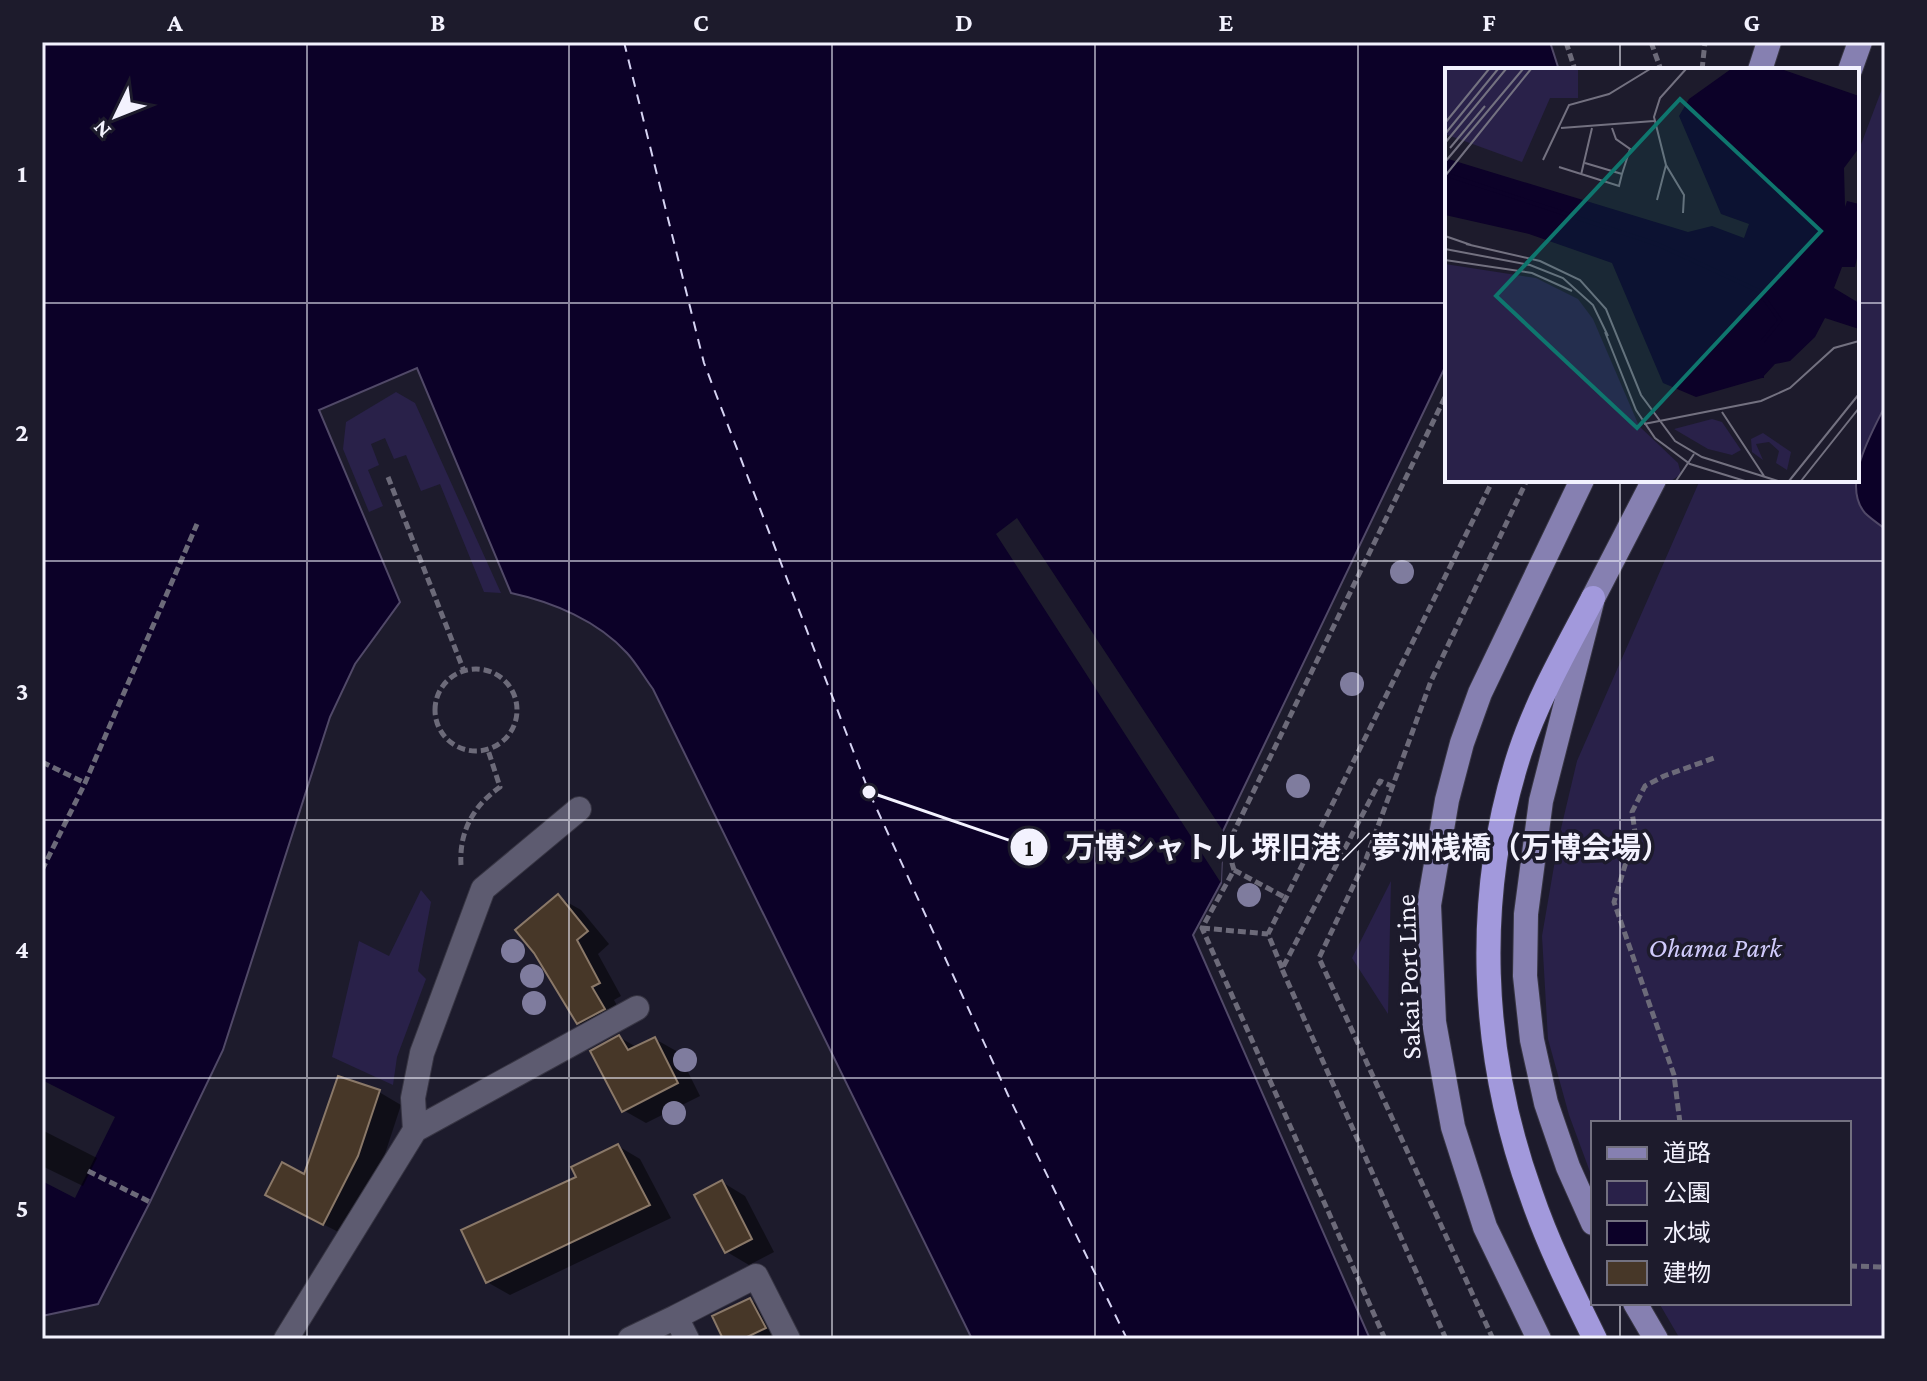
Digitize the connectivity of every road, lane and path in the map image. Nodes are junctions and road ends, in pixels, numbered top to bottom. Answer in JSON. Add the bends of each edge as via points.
{"nodes":[{"id":1,"x":1566,"y":42,"type":"edge"},
{"id":2,"x":1651,"y":42,"type":"edge"},
{"id":3,"x":1705,"y":42,"type":"edge"},
{"id":4,"x":1769,"y":42,"type":"edge"},
{"id":5,"x":1860,"y":42,"type":"edge"},
{"id":6,"x":1574,"y":68,"type":"edge"},
{"id":7,"x":1660,"y":68,"type":"edge"},
{"id":8,"x":1702,"y":68,"type":"edge"},
{"id":9,"x":1761,"y":68,"type":"edge"},
{"id":10,"x":1851,"y":68,"type":"edge"},
{"id":11,"x":1445,"y":397,"type":"edge"},
{"id":12,"x":388,"y":477,"type":"dead end"},
{"id":13,"x":1492,"y":482,"type":"edge"},
{"id":14,"x":1581,"y":482,"type":"edge"},
{"id":15,"x":1653,"y":482,"type":"edge"},
{"id":16,"x":197,"y":524,"type":"dead end"},
{"id":17,"x":1593,"y":598,"type":"junction"},
{"id":18,"x":464,"y":671,"type":"junction"},
{"id":19,"x":488,"y":750,"type":"junction"},
{"id":20,"x":1717,"y":757,"type":"dead end"},
{"id":21,"x":42,"y":762,"type":"edge"},
{"id":22,"x":85,"y":783,"type":"junction"},
{"id":23,"x":1394,"y":787,"type":"dead end"},
{"id":24,"x":579,"y":809,"type":"dead end"},
{"id":25,"x":43,"y":867,"type":"edge"},
{"id":26,"x":1234,"y":870,"type":"junction"},
{"id":27,"x":464,"y":876,"type":"dead end"},
{"id":28,"x":1286,"y":898,"type":"junction"},
{"id":29,"x":1202,"y":928,"type":"junction"},
{"id":30,"x":1268,"y":934,"type":"junction"},
{"id":31,"x":1282,"y":969,"type":"junction"},
{"id":32,"x":637,"y":1008,"type":"dead end"},
{"id":33,"x":1680,"y":1121,"type":"edge"},
{"id":34,"x":415,"y":1130,"type":"junction"},
{"id":35,"x":88,"y":1171,"type":"dead end"},
{"id":36,"x":150,"y":1202,"type":"dead end"},
{"id":37,"x":1591,"y":1219,"type":"edge"},
{"id":38,"x":1851,"y":1266,"type":"edge"},
{"id":39,"x":1885,"y":1267,"type":"edge"},
{"id":40,"x":1636,"y":1305,"type":"edge"},
{"id":41,"x":682,"y":1328,"type":"edge"},
{"id":42,"x":286,"y":1339,"type":"edge"},
{"id":43,"x":630,"y":1339,"type":"edge"},
{"id":44,"x":788,"y":1339,"type":"edge"},
{"id":45,"x":1385,"y":1339,"type":"edge"},
{"id":46,"x":1446,"y":1339,"type":"edge"},
{"id":47,"x":1539,"y":1339,"type":"edge"},
{"id":48,"x":1595,"y":1339,"type":"edge"},
{"id":49,"x":1656,"y":1339,"type":"edge"}],
"edges":[{"from":1,"to":6,"type":"path"},
{"from":2,"to":7,"type":"path"},
{"from":3,"to":8,"type":"path"},
{"from":4,"to":9,"type":"main road"},
{"from":5,"to":10,"type":"main road"},
{"from":11,"to":26,"type":"path","via":[[1227,846]]},
{"from":12,"to":18,"type":"path"},
{"from":13,"to":28,"type":"path"},
{"from":14,"to":47,"type":"main road","name":"Sakai Port Line","via":[[1480,693],[1462,743],[1429,905],[1434,1022],[1453,1127],[1485,1227]]},
{"from":15,"to":17,"type":"main road"},
{"from":16,"to":22,"type":"path"},
{"from":17,"to":37,"type":"main road","via":[[1541,801],[1526,914],[1525,976],[1546,1103]]},
{"from":17,"to":48,"type":"highway","via":[[1520,751],[1499,831],[1489,902],[1488,978],[1506,1115],[1531,1194]]},
{"from":18,"to":19,"type":"path","via":[[452,676],[437,697],[437,722],[462,749]]},
{"from":18,"to":19,"type":"path","via":[[490,671],[510,686],[516,698],[515,724],[500,744]]},
{"from":19,"to":27,"type":"path","via":[[500,787],[470,818],[461,847]]},
{"from":20,"to":33,"type":"path","via":[[1645,786],[1632,812],[1635,832],[1614,902],[1674,1075]]},
{"from":21,"to":22,"type":"path"},
{"from":22,"to":25,"type":"path"},
{"from":23,"to":31,"type":"path","via":[[1380,781]]},
{"from":24,"to":34,"type":"street","via":[[483,889],[422,1053],[413,1098]]},
{"from":26,"to":28,"type":"path"},
{"from":26,"to":29,"type":"path"},
{"from":28,"to":30,"type":"path"},
{"from":29,"to":30,"type":"path"},
{"from":29,"to":45,"type":"path"},
{"from":30,"to":31,"type":"path"},
{"from":31,"to":46,"type":"path"},
{"from":32,"to":34,"type":"street"},
{"from":34,"to":42,"type":"street"},
{"from":35,"to":36,"type":"path"},
{"from":38,"to":39,"type":"path"},
{"from":40,"to":49,"type":"main road"},
{"from":41,"to":43,"type":"street"},
{"from":41,"to":44,"type":"street","via":[[756,1276]]}]}
